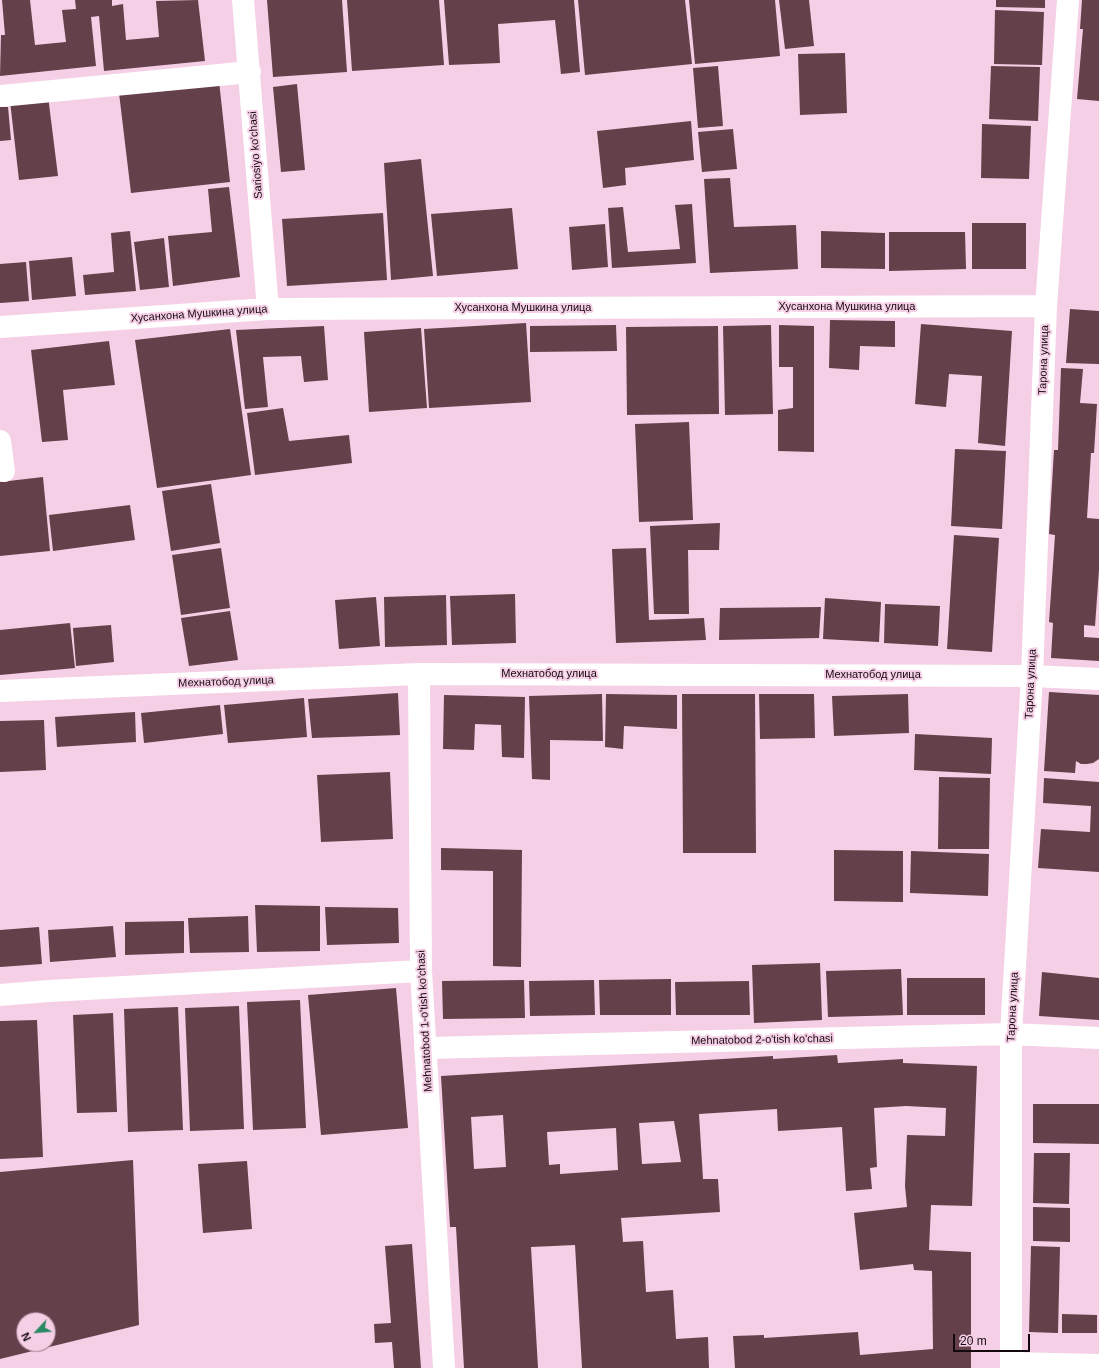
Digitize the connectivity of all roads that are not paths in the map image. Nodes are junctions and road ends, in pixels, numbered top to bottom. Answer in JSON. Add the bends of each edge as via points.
{"nodes":[{"id":1,"x":243,"y":0,"type":"edge"},
{"id":2,"x":1068,"y":0,"type":"edge"},
{"id":3,"x":250,"y":72,"type":"junction"},
{"id":4,"x":0,"y":96,"type":"edge"},
{"id":5,"x":1046,"y":306,"type":"junction"},
{"id":6,"x":268,"y":309,"type":"junction"},
{"id":7,"x":0,"y":327,"type":"edge"},
{"id":8,"x":0,"y":442,"type":"edge"},
{"id":9,"x":4,"y":471,"type":"dead end"},
{"id":10,"x":419,"y":674,"type":"junction"},
{"id":11,"x":1032,"y":676,"type":"junction"},
{"id":12,"x":1099,"y":679,"type":"edge"},
{"id":13,"x":0,"y":691,"type":"edge"},
{"id":14,"x":422,"y":971,"type":"junction"},
{"id":15,"x":0,"y":995,"type":"edge"},
{"id":16,"x":1011,"y":1034,"type":"junction"},
{"id":17,"x":1099,"y":1038,"type":"edge"},
{"id":18,"x":425,"y":1048,"type":"junction"},
{"id":19,"x":1011,"y":1365,"type":"edge"},
{"id":20,"x":1099,"y":1365,"type":"edge"},
{"id":21,"x":444,"y":1368,"type":"edge"}],
"edges":[{"from":1,"to":3,"type":"street","name":"Sariosiyo ko'chasi"},
{"from":2,"to":5,"type":"street","name":"Тарона улица"},
{"from":3,"to":4,"type":"street"},
{"from":3,"to":6,"type":"street","name":"Sariosiyo ko'chasi"},
{"from":5,"to":6,"type":"street","name":"Хусанхона Мушкина улица"},
{"from":5,"to":11,"type":"street","name":"Тарона улица"},
{"from":6,"to":7,"type":"street","name":"Хусанхона Мушкина улица"},
{"from":8,"to":9,"type":"street"},
{"from":10,"to":11,"type":"street","name":"Мехнатобод улица"},
{"from":10,"to":13,"type":"street","name":"Мехнатобод улица"},
{"from":10,"to":14,"type":"street","name":"Mehnatobod 1-o'tish ko'chasi"},
{"from":11,"to":12,"type":"street","name":"Мехнатобод улица"},
{"from":11,"to":16,"type":"street","name":"Тарона улица"},
{"from":14,"to":15,"type":"street"},
{"from":14,"to":18,"type":"street","name":"Mehnatobod 1-o'tish ko'chasi"},
{"from":16,"to":17,"type":"street","name":"Mehnatobod 2-o'tish ko'chasi"},
{"from":16,"to":18,"type":"street","name":"Mehnatobod 2-o'tish ko'chasi"},
{"from":16,"to":19,"type":"street","name":"Тарона улица"},
{"from":18,"to":21,"type":"street","name":"Mehnatobod 1-o'tish ko'chasi"},
{"from":19,"to":20,"type":"street"}]}
